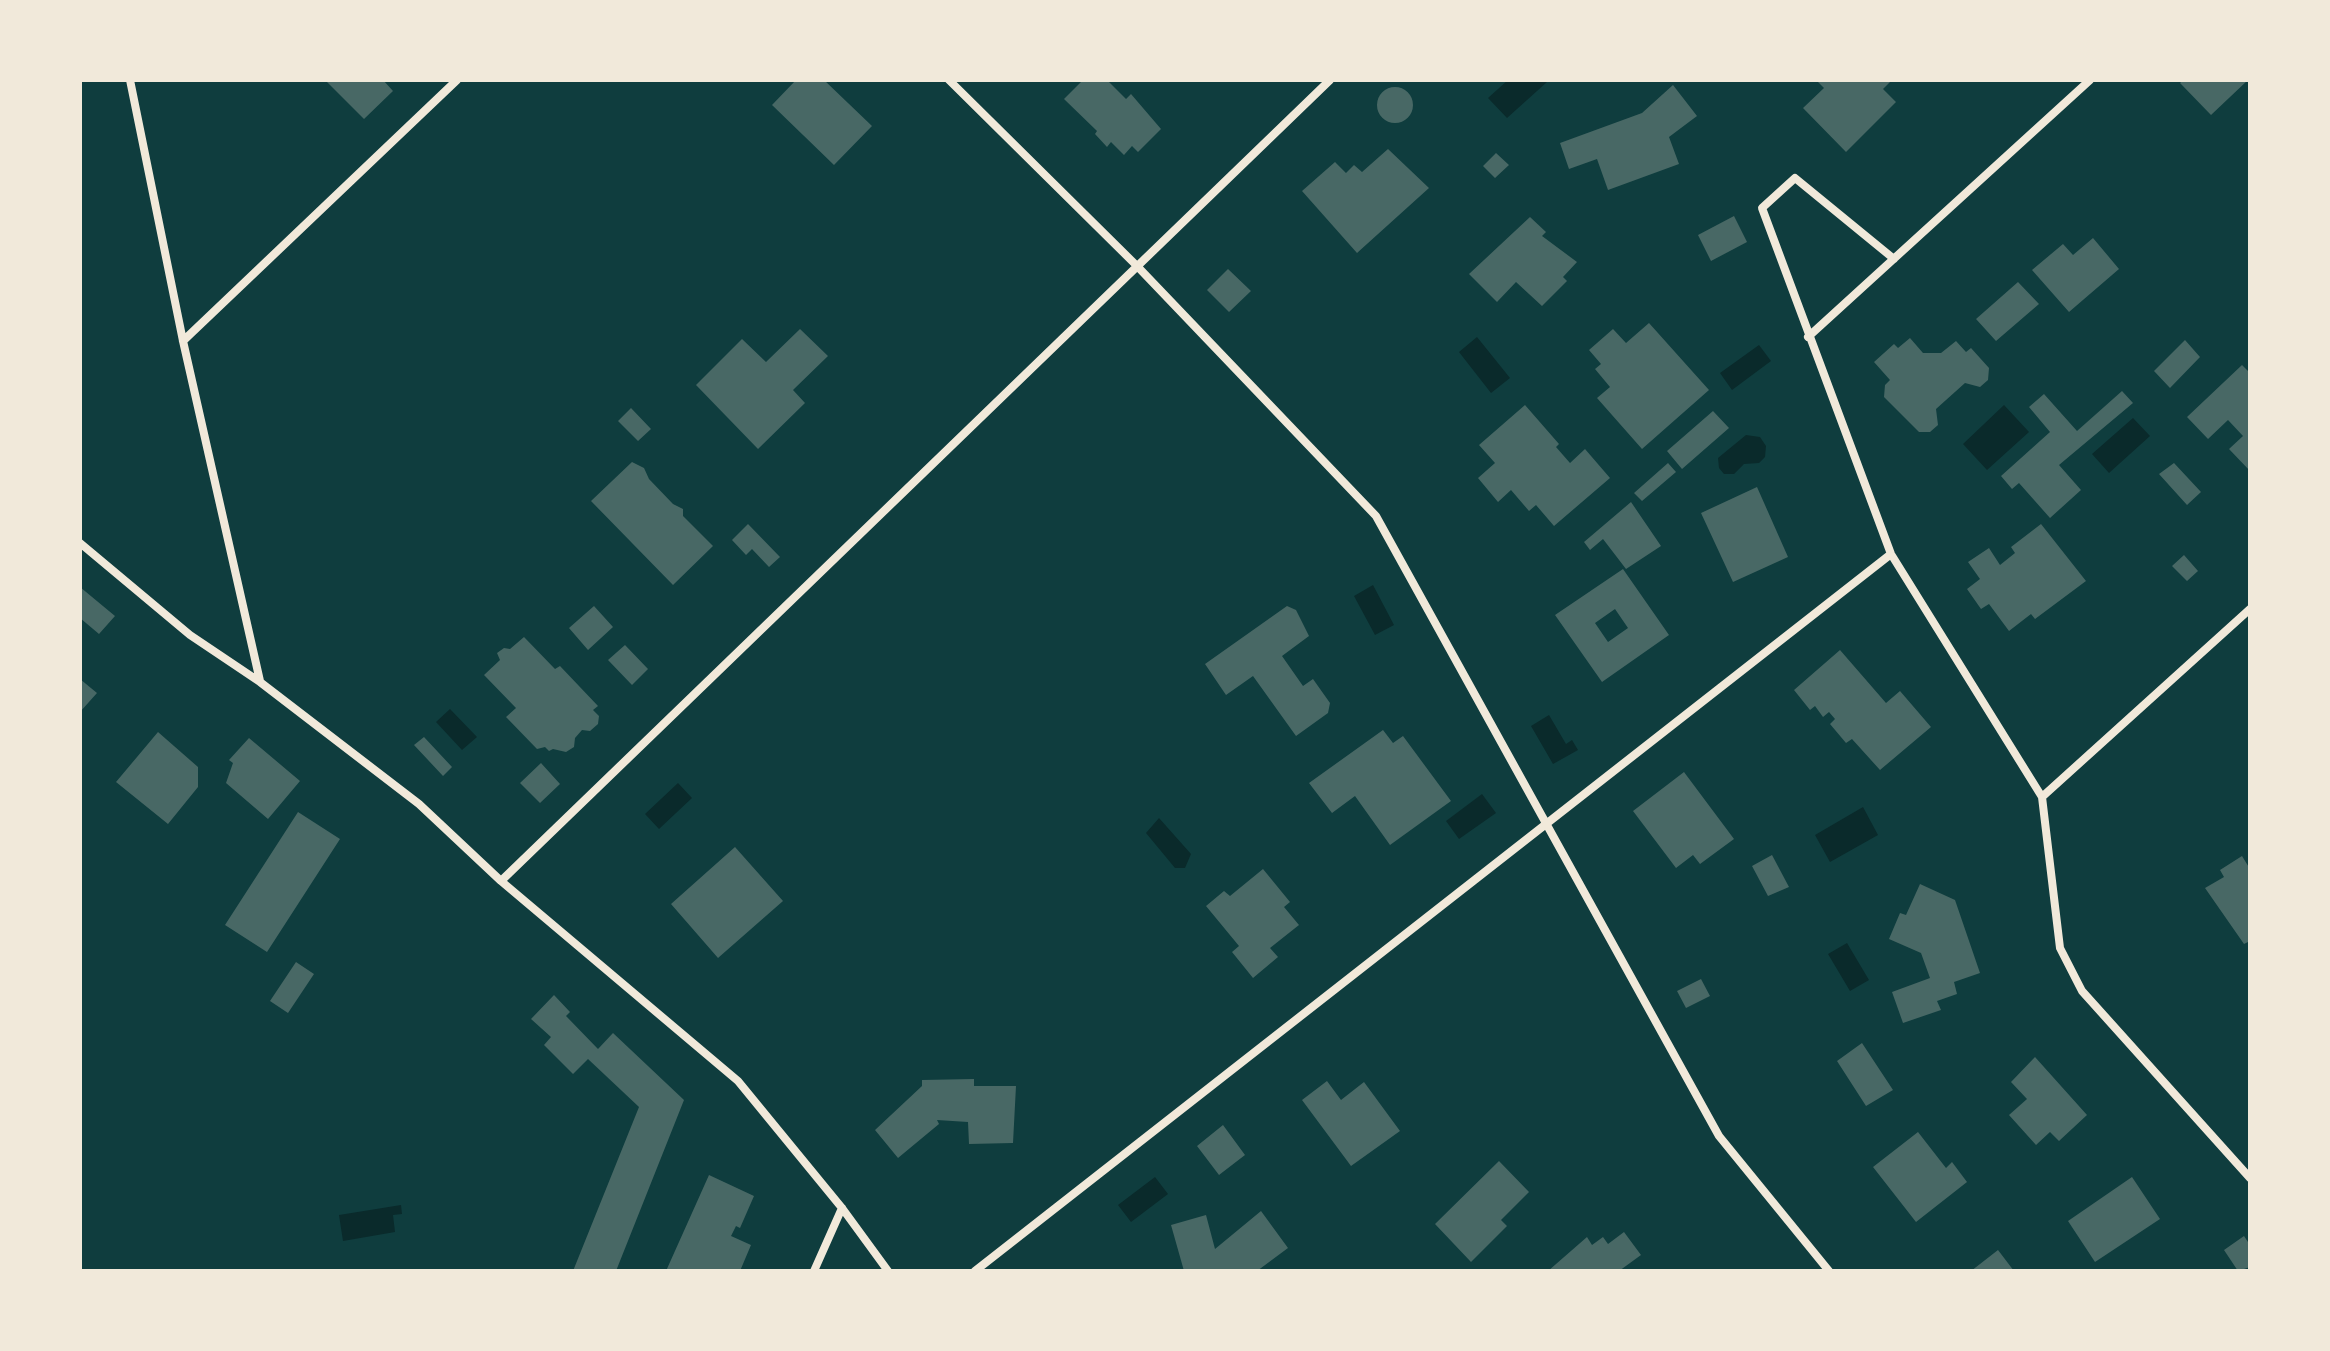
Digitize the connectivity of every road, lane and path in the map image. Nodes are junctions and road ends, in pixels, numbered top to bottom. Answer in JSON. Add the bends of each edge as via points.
{"nodes":[{"id":1,"x":130,"y":80,"type":"edge"},
{"id":2,"x":457,"y":80,"type":"edge"},
{"id":3,"x":949,"y":80,"type":"edge"},
{"id":4,"x":1330,"y":80,"type":"edge"},
{"id":5,"x":2090,"y":80,"type":"edge"},
{"id":6,"x":1894,"y":259,"type":"junction"},
{"id":7,"x":1137,"y":266,"type":"junction"},
{"id":8,"x":1808,"y":337,"type":"junction"},
{"id":9,"x":183,"y":341,"type":"junction"},
{"id":10,"x":80,"y":543,"type":"edge"},
{"id":11,"x":1891,"y":554,"type":"junction"},
{"id":12,"x":2250,"y":609,"type":"edge"},
{"id":13,"x":260,"y":682,"type":"junction"},
{"id":14,"x":2042,"y":797,"type":"junction"},
{"id":15,"x":1544,"y":824,"type":"junction"},
{"id":16,"x":501,"y":881,"type":"junction"},
{"id":17,"x":2250,"y":1178,"type":"edge"},
{"id":18,"x":842,"y":1208,"type":"junction"},
{"id":19,"x":814,"y":1271,"type":"edge"},
{"id":20,"x":888,"y":1271,"type":"edge"},
{"id":21,"x":975,"y":1271,"type":"edge"},
{"id":22,"x":1829,"y":1271,"type":"edge"}],
"edges":[{"from":1,"to":9,"type":"street"},
{"from":2,"to":9,"type":"street"},
{"from":3,"to":7,"type":"street"},
{"from":4,"to":7,"type":"street"},
{"from":5,"to":6,"type":"street"},
{"from":6,"to":8,"type":"street"},
{"from":6,"to":8,"type":"street","via":[[1795,178],[1762,208]]},
{"from":7,"to":15,"type":"street","via":[[1376,516]]},
{"from":7,"to":16,"type":"street"},
{"from":8,"to":11,"type":"street"},
{"from":9,"to":13,"type":"street"},
{"from":10,"to":13,"type":"street","via":[[190,635]]},
{"from":11,"to":14,"type":"street"},
{"from":11,"to":15,"type":"street"},
{"from":12,"to":14,"type":"street"},
{"from":13,"to":16,"type":"street","via":[[419,804]]},
{"from":14,"to":17,"type":"street","via":[[2060,948],[2082,991]]},
{"from":15,"to":21,"type":"street"},
{"from":15,"to":22,"type":"street","via":[[1719,1136]]},
{"from":16,"to":18,"type":"street","via":[[738,1081]]},
{"from":18,"to":19,"type":"street"},
{"from":18,"to":20,"type":"street"}]}
